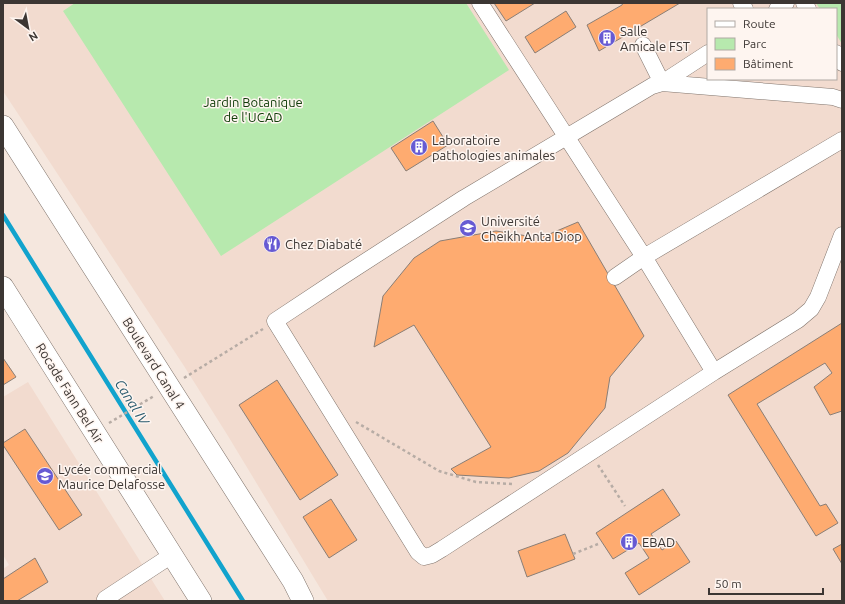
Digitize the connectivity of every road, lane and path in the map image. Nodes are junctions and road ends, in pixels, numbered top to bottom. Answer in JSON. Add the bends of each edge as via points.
{"nodes":[{"id":1,"x":480,"y":3,"type":"edge"},
{"id":2,"x":643,"y":45,"type":"dead end"},
{"id":3,"x":707,"y":54,"type":"edge"},
{"id":4,"x":662,"y":83,"type":"junction"},
{"id":5,"x":842,"y":100,"type":"edge"},
{"id":6,"x":3,"y":126,"type":"edge"},
{"id":7,"x":567,"y":136,"type":"junction"},
{"id":8,"x":842,"y":140,"type":"edge"},
{"id":9,"x":842,"y":235,"type":"edge"},
{"id":10,"x":644,"y":257,"type":"junction"},
{"id":11,"x":615,"y":277,"type":"dead end"},
{"id":12,"x":3,"y":287,"type":"edge"},
{"id":13,"x":276,"y":322,"type":"junction"},
{"id":14,"x":714,"y":372,"type":"junction"},
{"id":15,"x":169,"y":387,"type":"junction"},
{"id":16,"x":119,"y":417,"type":"dead end"},
{"id":17,"x":352,"y":419,"type":"dead end"},
{"id":18,"x":590,"y":453,"type":"junction"},
{"id":19,"x":516,"y":484,"type":"dead end"},
{"id":20,"x":625,"y":506,"type":"dead end"},
{"id":21,"x":598,"y":544,"type":"dead end"},
{"id":22,"x":573,"y":554,"type":"dead end"},
{"id":23,"x":172,"y":555,"type":"junction"},
{"id":24,"x":105,"y":599,"type":"dead end"},
{"id":25,"x":201,"y":601,"type":"edge"},
{"id":26,"x":303,"y":601,"type":"edge"}],
"edges":[{"from":1,"to":7,"type":"street"},
{"from":2,"to":4,"type":"street"},
{"from":3,"to":4,"type":"street"},
{"from":4,"to":5,"type":"street","via":[[833,97]]},
{"from":4,"to":7,"type":"street","via":[[638,93]]},
{"from":6,"to":15,"type":"main road","name":"Boulevard Canal 4"},
{"from":7,"to":10,"type":"street"},
{"from":7,"to":13,"type":"street","via":[[464,198]]},
{"from":8,"to":10,"type":"street"},
{"from":9,"to":14,"type":"street","via":[[811,309],[798,320]]},
{"from":10,"to":11,"type":"street"},
{"from":10,"to":14,"type":"street"},
{"from":12,"to":23,"type":"main road","name":"Rocade Fann Bel Air"},
{"from":13,"to":15,"type":"path"},
{"from":13,"to":18,"type":"street","via":[[418,552],[424,557],[442,549]]},
{"from":14,"to":18,"type":"street"},
{"from":15,"to":16,"type":"path"},
{"from":15,"to":26,"type":"main road","name":"Boulevard Canal 4","via":[[293,581]]},
{"from":17,"to":19,"type":"path","via":[[440,471],[476,482]]},
{"from":18,"to":20,"type":"path"},
{"from":21,"to":22,"type":"path"},
{"from":23,"to":24,"type":"street"},
{"from":23,"to":25,"type":"main road","name":"Rocade Fann Bel Air"}]}
